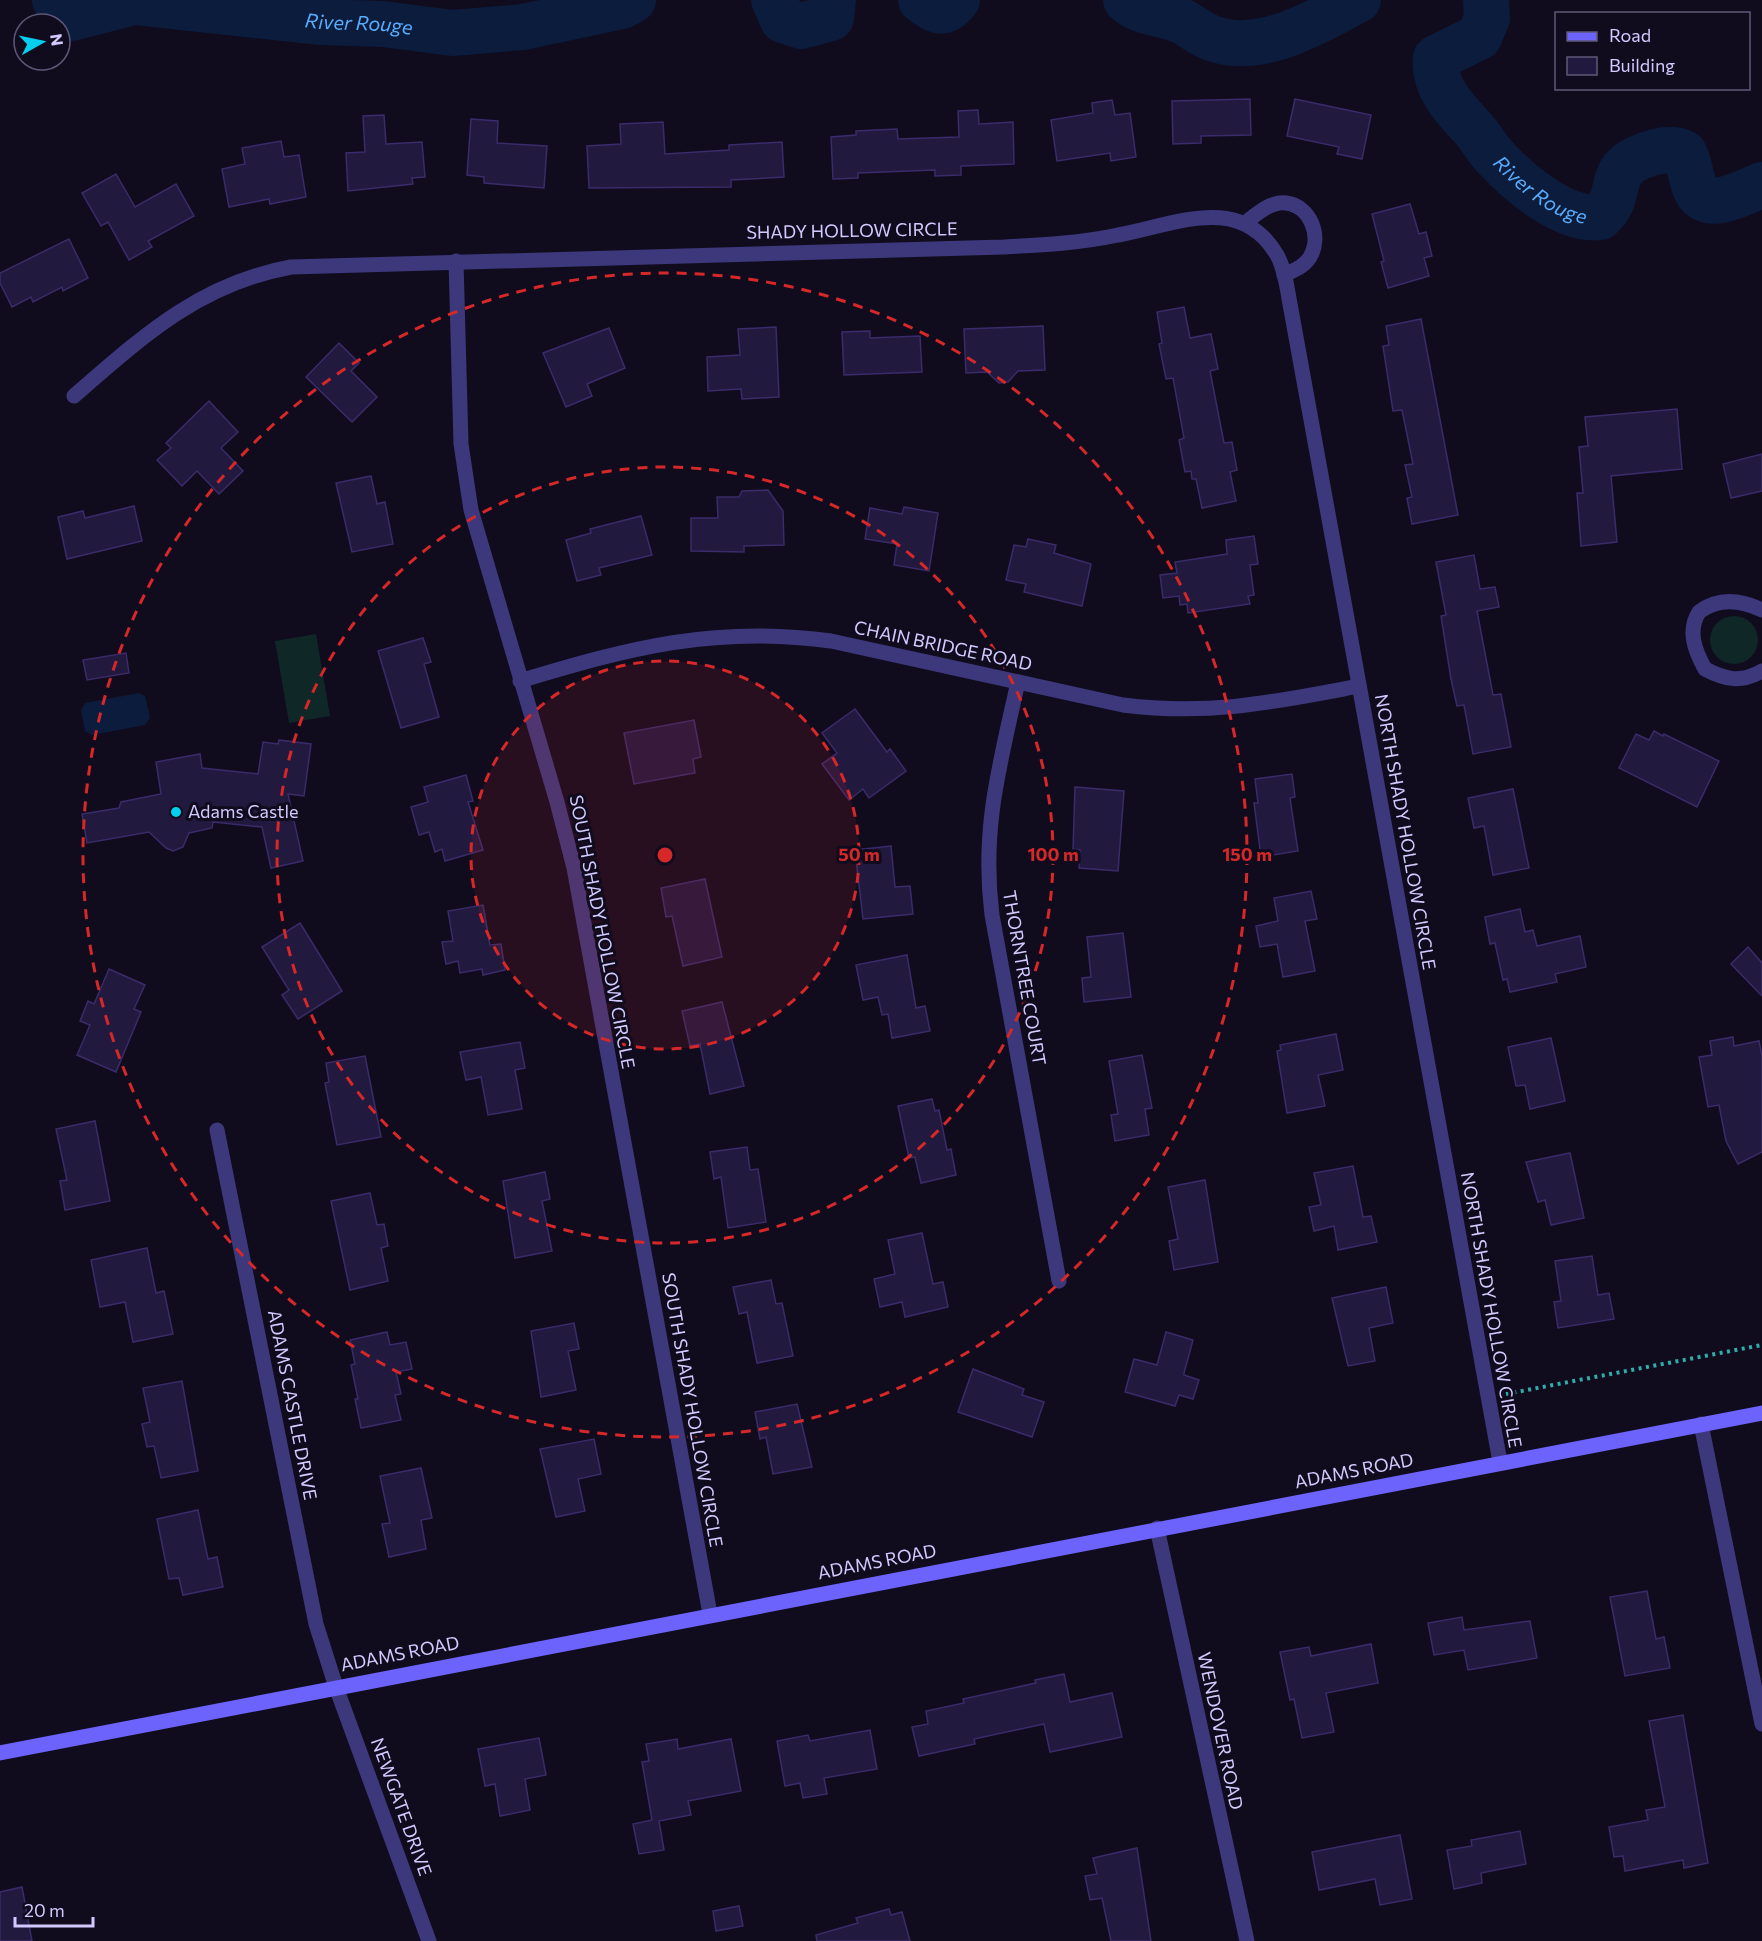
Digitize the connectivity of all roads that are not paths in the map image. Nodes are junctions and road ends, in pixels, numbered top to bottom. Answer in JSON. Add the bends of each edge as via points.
{"nodes":[{"id":1,"x":1245,"y":223,"type":"junction"},
{"id":2,"x":456,"y":261,"type":"junction"},
{"id":3,"x":1284,"y":275,"type":"junction"},
{"id":4,"x":74,"y":396,"type":"dead end"},
{"id":5,"x":1762,"y":610,"type":"edge"},
{"id":6,"x":1762,"y":671,"type":"edge"},
{"id":7,"x":520,"y":681,"type":"junction"},
{"id":8,"x":1018,"y":682,"type":"junction"},
{"id":9,"x":1359,"y":686,"type":"junction"},
{"id":10,"x":217,"y":1130,"type":"dead end"},
{"id":11,"x":1059,"y":1281,"type":"dead end"},
{"id":12,"x":1762,"y":1413,"type":"edge"},
{"id":13,"x":1701,"y":1424,"type":"junction"},
{"id":14,"x":1500,"y":1462,"type":"junction"},
{"id":15,"x":1157,"y":1528,"type":"junction"},
{"id":16,"x":710,"y":1614,"type":"junction"},
{"id":17,"x":336,"y":1687,"type":"junction"},
{"id":18,"x":1762,"y":1724,"type":"edge"},
{"id":19,"x":0,"y":1753,"type":"edge"},
{"id":20,"x":429,"y":1941,"type":"edge"},
{"id":21,"x":1247,"y":1941,"type":"edge"}],
"edges":[{"from":1,"to":2,"type":"street","name":"SHADY HOLLOW CIRCLE","via":[[1229,217],[1202,218],[1118,236],[1004,247]]},
{"from":1,"to":3,"type":"street","name":"NORTH SHADY HOLLOW CIRCLE","via":[[1262,236],[1277,256]]},
{"from":1,"to":3,"type":"street","via":[[1271,205],[1285,202],[1301,209],[1311,220],[1315,245],[1310,258]]},
{"from":2,"to":4,"type":"street","name":"SHADY HOLLOW CIRCLE","via":[[291,267],[239,279],[166,319]]},
{"from":2,"to":7,"type":"street","name":"SOUTH SHADY HOLLOW CIRCLE","via":[[466,483],[478,540]]},
{"from":3,"to":9,"type":"street","name":"NORTH SHADY HOLLOW CIRCLE"},
{"from":5,"to":6,"type":"street","via":[[1743,602],[1715,604],[1699,612],[1693,627],[1694,644],[1705,669],[1730,680]]},
{"from":7,"to":8,"type":"street","name":"CHAIN BRIDGE ROAD","via":[[674,641],[783,635],[831,641]]},
{"from":7,"to":16,"type":"street","name":"SOUTH SHADY HOLLOW CIRCLE","via":[[574,868]]},
{"from":8,"to":9,"type":"street","name":"CHAIN BRIDGE ROAD","via":[[1123,705],[1189,710],[1233,708]]},
{"from":8,"to":11,"type":"street","name":"THORNTREE COURT","via":[[990,815],[987,871]]},
{"from":9,"to":14,"type":"street","name":"NORTH SHADY HOLLOW CIRCLE"},
{"from":10,"to":17,"type":"street","name":"ADAMS CASTLE DRIVE","via":[[316,1624]]},
{"from":12,"to":13,"type":"street","name":"ADAMS ROAD"},
{"from":13,"to":14,"type":"street","name":"ADAMS ROAD"},
{"from":13,"to":18,"type":"street"},
{"from":14,"to":15,"type":"street","name":"ADAMS ROAD"},
{"from":15,"to":16,"type":"street","name":"ADAMS ROAD"},
{"from":15,"to":21,"type":"street","name":"WENDOVER ROAD"},
{"from":16,"to":17,"type":"street","name":"ADAMS ROAD"},
{"from":17,"to":19,"type":"street","name":"ADAMS ROAD"},
{"from":17,"to":20,"type":"street","name":"NEWGATE DRIVE"}]}
